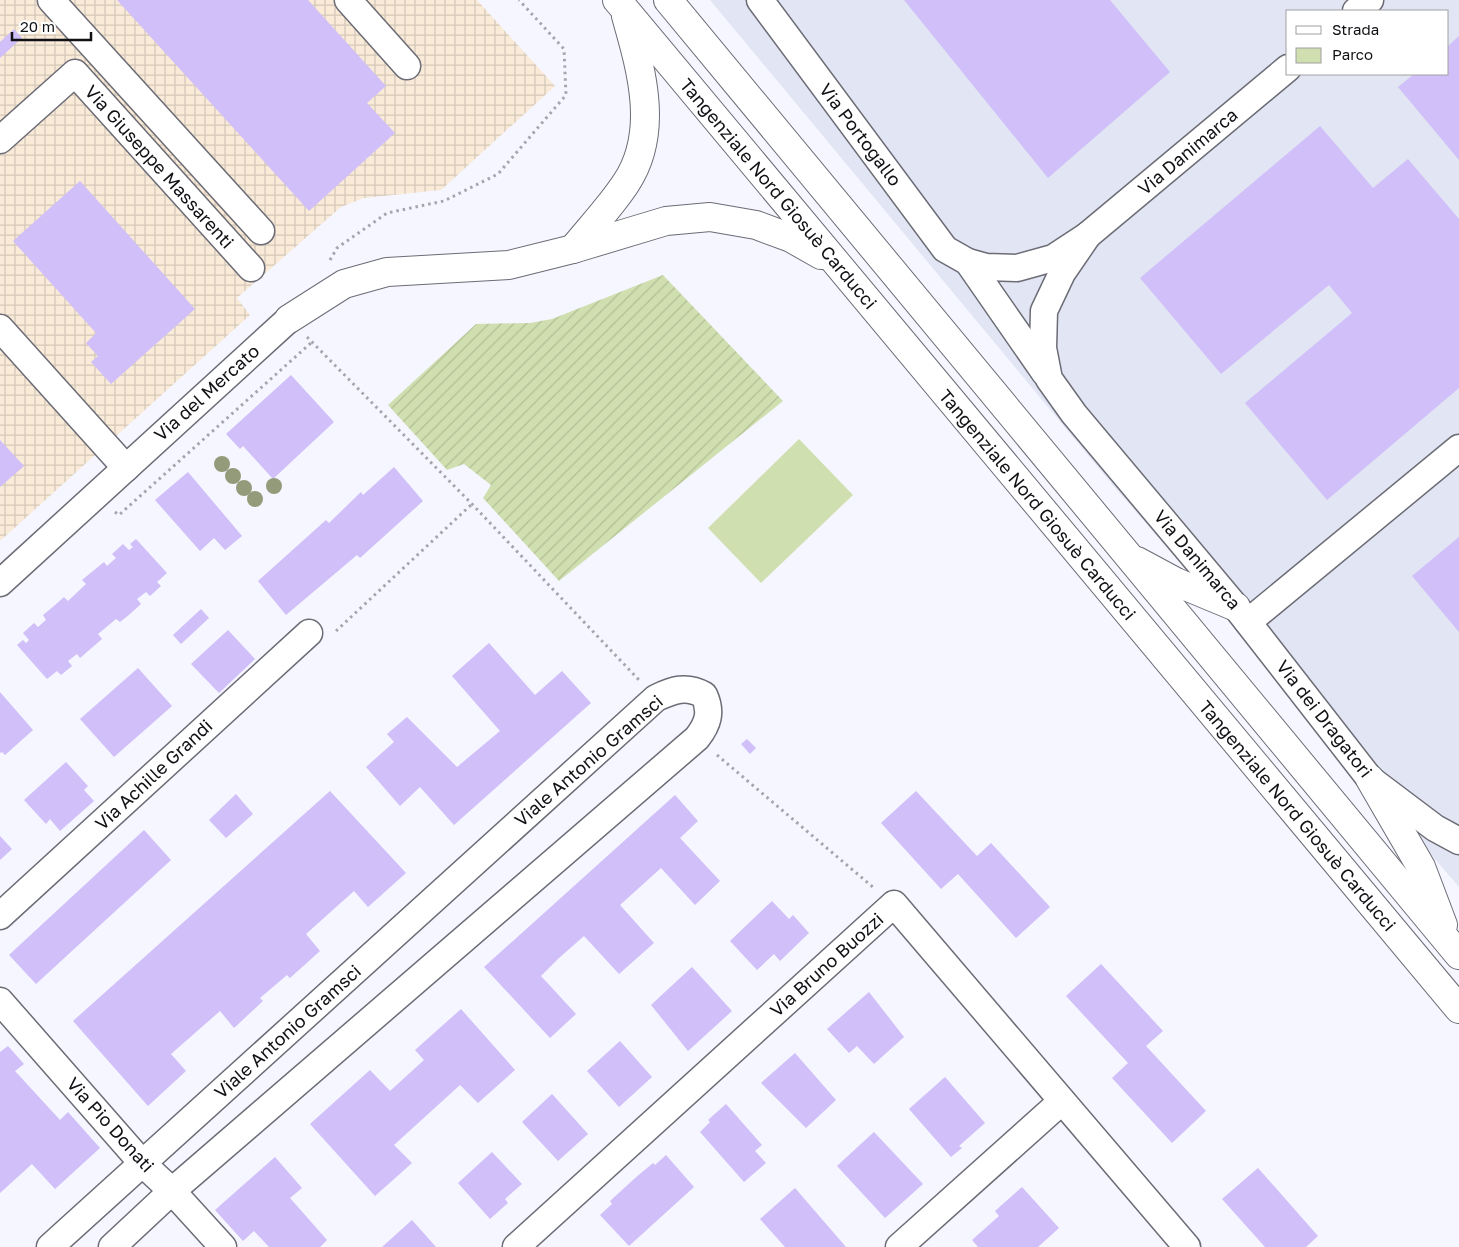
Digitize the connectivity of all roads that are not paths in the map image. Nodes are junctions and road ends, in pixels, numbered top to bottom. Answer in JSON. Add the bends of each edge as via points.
{"nodes":[{"id":1,"x":51,"y":0,"type":"edge"},
{"id":2,"x":348,"y":0,"type":"edge"},
{"id":3,"x":668,"y":0,"type":"edge"},
{"id":4,"x":760,"y":0,"type":"edge"},
{"id":5,"x":1370,"y":0,"type":"edge"},
{"id":6,"x":620,"y":4,"type":"edge"},
{"id":7,"x":1357,"y":10,"type":"edge"},
{"id":8,"x":98,"y":52,"type":"junction"},
{"id":9,"x":407,"y":66,"type":"dead end"},
{"id":10,"x":1286,"y":70,"type":"edge"},
{"id":11,"x":75,"y":73,"type":"junction"},
{"id":12,"x":0,"y":140,"type":"edge"},
{"id":13,"x":261,"y":231,"type":"dead end"},
{"id":14,"x":1088,"y":235,"type":"junction"},
{"id":15,"x":573,"y":249,"type":"junction"},
{"id":16,"x":968,"y":262,"type":"junction"},
{"id":17,"x":836,"y":264,"type":"junction"},
{"id":18,"x":251,"y":268,"type":"dead end"},
{"id":19,"x":289,"y":319,"type":"joint"},
{"id":20,"x":0,"y":328,"type":"edge"},
{"id":21,"x":1049,"y":379,"type":"junction"},
{"id":22,"x":1459,"y":448,"type":"edge"},
{"id":23,"x":126,"y":468,"type":"junction"},
{"id":24,"x":1126,"y":555,"type":"junction"},
{"id":25,"x":0,"y":583,"type":"edge"},
{"id":26,"x":1242,"y":614,"type":"junction"},
{"id":27,"x":309,"y":634,"type":"road end"},
{"id":28,"x":1370,"y":779,"type":"junction"},
{"id":29,"x":1459,"y":841,"type":"edge"},
{"id":30,"x":0,"y":916,"type":"edge"},
{"id":31,"x":1455,"y":950,"type":"edge"},
{"id":32,"x":0,"y":1001,"type":"edge"},
{"id":33,"x":1459,"y":1009,"type":"edge"},
{"id":34,"x":1062,"y":1101,"type":"junction"},
{"id":35,"x":143,"y":1164,"type":"junction"},
{"id":36,"x":172,"y":1191,"type":"junction"},
{"id":37,"x":50,"y":1247,"type":"edge"},
{"id":38,"x":112,"y":1247,"type":"edge"},
{"id":39,"x":223,"y":1247,"type":"edge"},
{"id":40,"x":516,"y":1247,"type":"edge"},
{"id":41,"x":899,"y":1247,"type":"edge"},
{"id":42,"x":1187,"y":1247,"type":"edge"}],
"edges":[{"from":1,"to":8,"type":"street"},
{"from":2,"to":9,"type":"street"},
{"from":3,"to":24,"type":"highway","name":"Tangenziale Nord Giosuè Carducci"},
{"from":4,"to":16,"type":"street","name":"Via Portogallo","via":[[945,249]]},
{"from":5,"to":7,"type":"street"},
{"from":6,"to":15,"type":"highway","via":[[642,76],[646,107],[641,148],[627,182]]},
{"from":6,"to":17,"type":"highway","name":"Tangenziale Nord Giosuè Carducci"},
{"from":8,"to":11,"type":"street"},
{"from":8,"to":13,"type":"street"},
{"from":10,"to":14,"type":"street","name":"Via Danimarca"},
{"from":11,"to":12,"type":"street","name":"Via Giuseppe Massarenti"},
{"from":11,"to":18,"type":"street","name":"Via Giuseppe Massarenti"},
{"from":14,"to":16,"type":"street","name":"Via Danimarca","via":[[1053,258],[1017,268],[986,267]]},
{"from":14,"to":21,"type":"street","name":"Via Danimarca","via":[[1062,274],[1044,311],[1043,348]]},
{"from":15,"to":17,"type":"highway","via":[[666,221],[710,217],[756,225],[783,235]]},
{"from":15,"to":19,"type":"highway","via":[[508,265],[387,272],[344,284]]},
{"from":16,"to":21,"type":"street","name":"Via Danimarca"},
{"from":17,"to":33,"type":"highway","name":"Tangenziale Nord Giosuè Carducci"},
{"from":19,"to":23,"type":"street","name":"Via del Mercato"},
{"from":20,"to":23,"type":"street"},
{"from":21,"to":26,"type":"street","name":"Via Danimarca","via":[[1074,414]]},
{"from":22,"to":26,"type":"street","name":"Via Danimarca"},
{"from":23,"to":25,"type":"street","name":"Via del Mercato"},
{"from":24,"to":26,"type":"highway"},
{"from":24,"to":31,"type":"highway","name":"Tangenziale Nord Giosuè Carducci"},
{"from":26,"to":28,"type":"street","name":"Via dei Dragatori"},
{"from":27,"to":30,"type":"street","name":"Via Achille Grandi"},
{"from":28,"to":29,"type":"street","name":"Via dei Dragatori","via":[[1435,828]]},
{"from":28,"to":31,"type":"highway","via":[[1421,867]]},
{"from":32,"to":35,"type":"street","name":"Via Pio Donati"},
{"from":34,"to":40,"type":"street","name":"Via Bruno Buozzi","via":[[894,904]]},
{"from":34,"to":41,"type":"street"},
{"from":34,"to":42,"type":"street","name":"Via Bruno Buozzi"},
{"from":35,"to":36,"type":"street","name":"Via Pio Donati"},
{"from":35,"to":36,"type":"street","name":"Viale Antonio Gramsci","via":[[656,698],[676,689],[694,690],[704,695],[709,710],[707,722],[697,738]]},
{"from":35,"to":37,"type":"street","name":"Viale Antonio Gramsci"},
{"from":36,"to":38,"type":"street","name":"Viale Antonio Gramsci"},
{"from":36,"to":39,"type":"street","name":"Via Pio Donati"}]}
